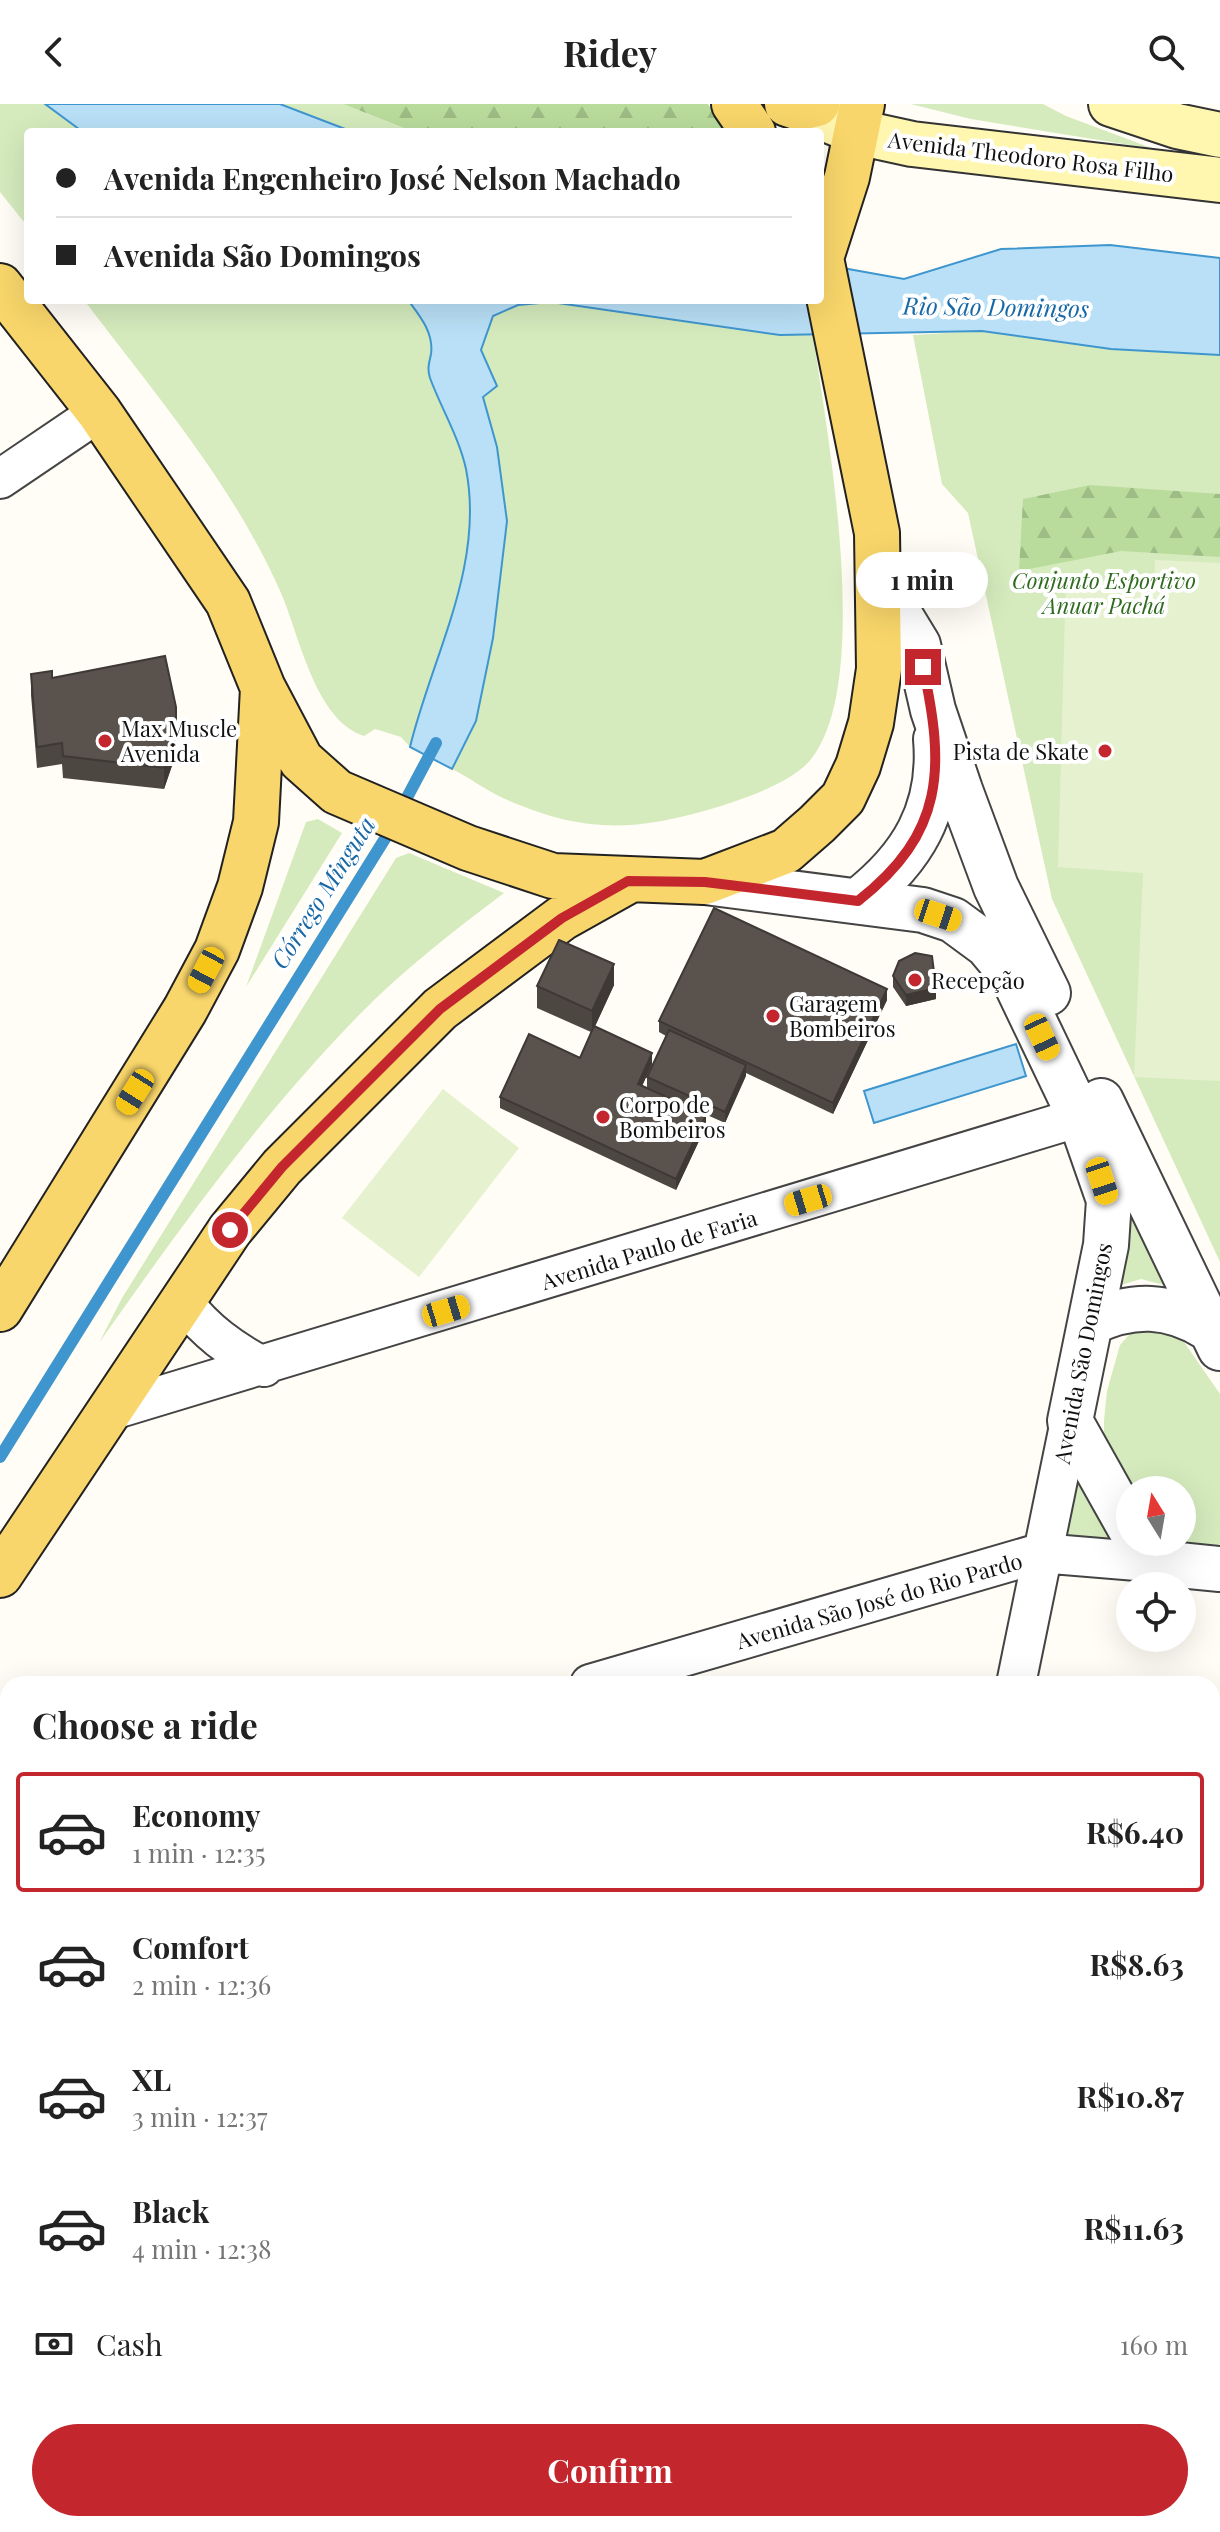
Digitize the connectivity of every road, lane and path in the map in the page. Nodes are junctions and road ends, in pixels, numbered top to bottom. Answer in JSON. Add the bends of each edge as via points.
{"nodes":[{"id":1,"x":734,"y":104,"type":"edge"},
{"id":2,"x":1111,"y":104,"type":"edge"},
{"id":3,"x":801,"y":105,"type":"edge"},
{"id":4,"x":860,"y":118,"type":"edge"},
{"id":5,"x":750,"y":128,"type":"edge"},
{"id":6,"x":1220,"y":135,"type":"edge"},
{"id":7,"x":1220,"y":180,"type":"edge"},
{"id":8,"x":824,"y":246,"type":"edge"},
{"id":9,"x":824,"y":272,"type":"edge"},
{"id":10,"x":0,"y":286,"type":"edge"},
{"id":11,"x":99,"y":412,"type":"junction"},
{"id":12,"x":0,"y":479,"type":"edge"},
{"id":13,"x":879,"y":581,"type":"junction"},
{"id":14,"x":263,"y":688,"type":"junction"},
{"id":15,"x":933,"y":710,"type":"junction"},
{"id":16,"x":628,"y":881,"type":"junction"},
{"id":17,"x":705,"y":882,"type":"junction"},
{"id":18,"x":858,"y":901,"type":"junction"},
{"id":19,"x":1080,"y":1117,"type":"junction"},
{"id":20,"x":183,"y":1302,"type":"junction"},
{"id":21,"x":0,"y":1309,"type":"edge"},
{"id":22,"x":1092,"y":1322,"type":"junction"},
{"id":23,"x":1214,"y":1338,"type":"edge"},
{"id":24,"x":264,"y":1367,"type":"junction"},
{"id":25,"x":106,"y":1412,"type":"junction"},
{"id":26,"x":1070,"y":1421,"type":"junction"},
{"id":27,"x":1116,"y":1503,"type":"edge"},
{"id":28,"x":1116,"y":1546,"type":"edge"},
{"id":29,"x":1040,"y":1553,"type":"junction"},
{"id":30,"x":1182,"y":1556,"type":"edge"},
{"id":31,"x":1214,"y":1565,"type":"edge"},
{"id":32,"x":0,"y":1575,"type":"edge"},
{"id":33,"x":617,"y":1676,"type":"edge"},
{"id":34,"x":1017,"y":1676,"type":"edge"}],
"edges":[{"from":1,"to":5,"type":"main road"},
{"from":2,"to":6,"type":"main road"},
{"from":3,"to":4,"type":"main road","name":"Avenida Theodoro Rosa Filho"},
{"from":4,"to":7,"type":"main road","name":"Avenida Theodoro Rosa Filho","via":[[912,144]]},
{"from":4,"to":8,"type":"main road"},
{"from":9,"to":13,"type":"main road","via":[[877,533]]},
{"from":10,"to":11,"type":"main road"},
{"from":11,"to":12,"type":"street"},
{"from":11,"to":14,"type":"main road","via":[[228,602]]},
{"from":13,"to":15,"type":"street","via":[[918,645]]},
{"from":13,"to":17,"type":"main road","via":[[879,669],[871,723],[843,798],[786,851]]},
{"from":14,"to":16,"type":"main road","via":[[301,760],[337,792],[468,848],[553,876]]},
{"from":14,"to":21,"type":"main road","via":[[256,822],[217,950]]},
{"from":15,"to":18,"type":"street","via":[[937,759],[928,815],[889,878]]},
{"from":15,"to":23,"type":"street","via":[[996,887]]},
{"from":16,"to":17,"type":"main road"},
{"from":16,"to":20,"type":"main road","via":[[562,918],[440,1009],[282,1167],[230,1230]]},
{"from":17,"to":18,"type":"street","name":"Avenida São Domingos"},
{"from":18,"to":19,"type":"street","name":"Avenida São Domingos","via":[[953,920],[987,945],[1012,975]]},
{"from":19,"to":22,"type":"street","name":"Avenida São Domingos","via":[[1109,1200]]},
{"from":19,"to":24,"type":"street","name":"Avenida Paulo de Faria"},
{"from":20,"to":24,"type":"street","via":[[226,1347]]},
{"from":20,"to":25,"type":"main road"},
{"from":22,"to":23,"type":"street","via":[[1130,1308],[1151,1307],[1172,1310]]},
{"from":22,"to":26,"type":"street","name":"Avenida São Domingos"},
{"from":24,"to":25,"type":"street","name":"Avenida Paulo de Faria"},
{"from":25,"to":32,"type":"main road"},
{"from":26,"to":27,"type":"street"},
{"from":26,"to":29,"type":"street","name":"Avenida São Domingos"},
{"from":28,"to":29,"type":"street","name":"Avenida São José do Rio Pardo"},
{"from":29,"to":33,"type":"street","name":"Avenida São José do Rio Pardo"},
{"from":29,"to":34,"type":"street","name":"Avenida São Domingos"},
{"from":30,"to":31,"type":"street","name":"Avenida São José do Rio Pardo"}]}
